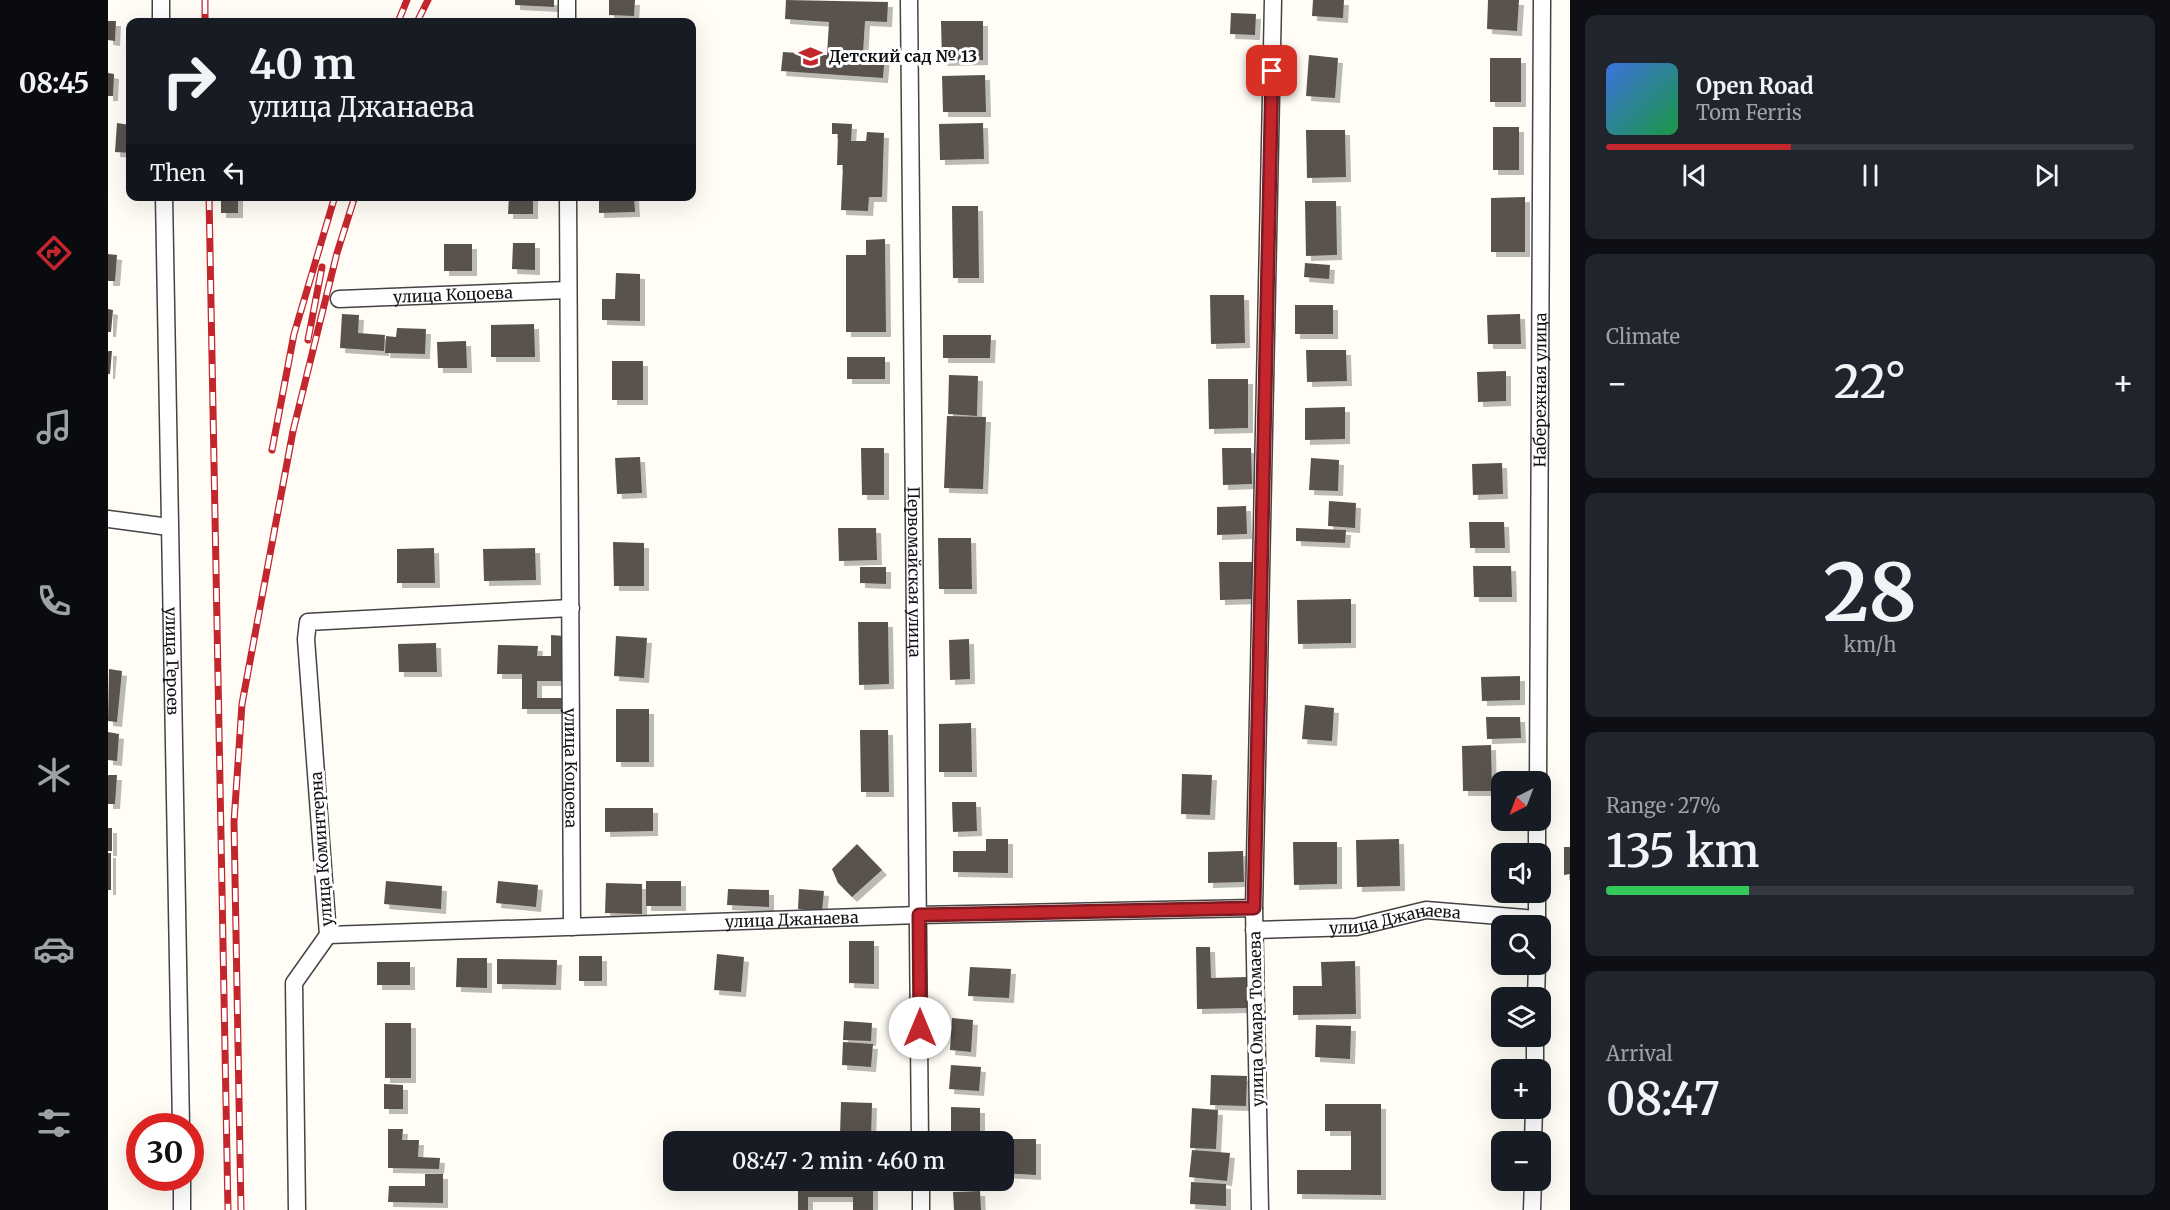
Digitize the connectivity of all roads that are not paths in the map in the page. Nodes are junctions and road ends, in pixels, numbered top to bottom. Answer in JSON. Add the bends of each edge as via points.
{"nodes":[{"id":1,"x":161,"y":0,"type":"edge"},
{"id":2,"x":567,"y":0,"type":"edge"},
{"id":3,"x":909,"y":0,"type":"edge"},
{"id":4,"x":1273,"y":0,"type":"edge"},
{"id":5,"x":1542,"y":0,"type":"edge"},
{"id":6,"x":161,"y":18,"type":"edge"},
{"id":7,"x":567,"y":18,"type":"edge"},
{"id":8,"x":164,"y":201,"type":"edge"},
{"id":9,"x":568,"y":201,"type":"edge"},
{"id":10,"x":568,"y":290,"type":"junction"},
{"id":11,"x":339,"y":299,"type":"dead end"},
{"id":12,"x":108,"y":519,"type":"edge"},
{"id":13,"x":169,"y":527,"type":"junction"},
{"id":14,"x":571,"y":608,"type":"junction"},
{"id":15,"x":1538,"y":771,"type":"edge"},
{"id":16,"x":1254,"y":908,"type":"junction"},
{"id":17,"x":919,"y":915,"type":"junction"},
{"id":18,"x":1491,"y":917,"type":"edge"},
{"id":19,"x":572,"y":927,"type":"junction"},
{"id":20,"x":1254,"y":930,"type":"junction"},
{"id":21,"x":328,"y":935,"type":"junction"},
{"id":22,"x":181,"y":1113,"type":"edge"},
{"id":23,"x":920,"y":1131,"type":"edge"},
{"id":24,"x":182,"y":1191,"type":"edge"},
{"id":25,"x":921,"y":1191,"type":"edge"},
{"id":26,"x":1533,"y":1191,"type":"edge"},
{"id":27,"x":182,"y":1210,"type":"edge"},
{"id":28,"x":297,"y":1210,"type":"edge"},
{"id":29,"x":921,"y":1210,"type":"edge"},
{"id":30,"x":1260,"y":1210,"type":"edge"},
{"id":31,"x":1532,"y":1210,"type":"edge"}],
"edges":[{"from":1,"to":6,"type":"street"},
{"from":2,"to":7,"type":"street"},
{"from":3,"to":17,"type":"street","name":"Первомайская улица"},
{"from":4,"to":16,"type":"street","name":"улица Омара Томаева"},
{"from":5,"to":15,"type":"street","name":"Набережная улица"},
{"from":8,"to":13,"type":"street","name":"улица Героев"},
{"from":9,"to":10,"type":"street","name":"улица Коцоева"},
{"from":10,"to":11,"type":"street","name":"улица Коцоева"},
{"from":10,"to":14,"type":"street","name":"улица Коцоева"},
{"from":12,"to":13,"type":"street"},
{"from":13,"to":22,"type":"street","name":"улица Героев"},
{"from":14,"to":19,"type":"street","name":"улица Коцоева"},
{"from":14,"to":21,"type":"street","name":"улица Коминтерна","via":[[308,622],[306,639]]},
{"from":16,"to":17,"type":"street","name":"улица Джанаева"},
{"from":16,"to":20,"type":"street","name":"улица Омара Томаева"},
{"from":17,"to":19,"type":"street","name":"улица Джанаева"},
{"from":17,"to":23,"type":"street","name":"Первомайская улица"},
{"from":18,"to":20,"type":"street","name":"улица Джанаева","via":[[1426,910],[1356,927]]},
{"from":19,"to":21,"type":"street","name":"улица Джанаева"},
{"from":20,"to":30,"type":"street","name":"улица Омара Томаева"},
{"from":21,"to":28,"type":"street","name":"улица Коминтерна","via":[[294,982]]},
{"from":24,"to":27,"type":"street"},
{"from":25,"to":29,"type":"street"},
{"from":26,"to":31,"type":"street"}]}
